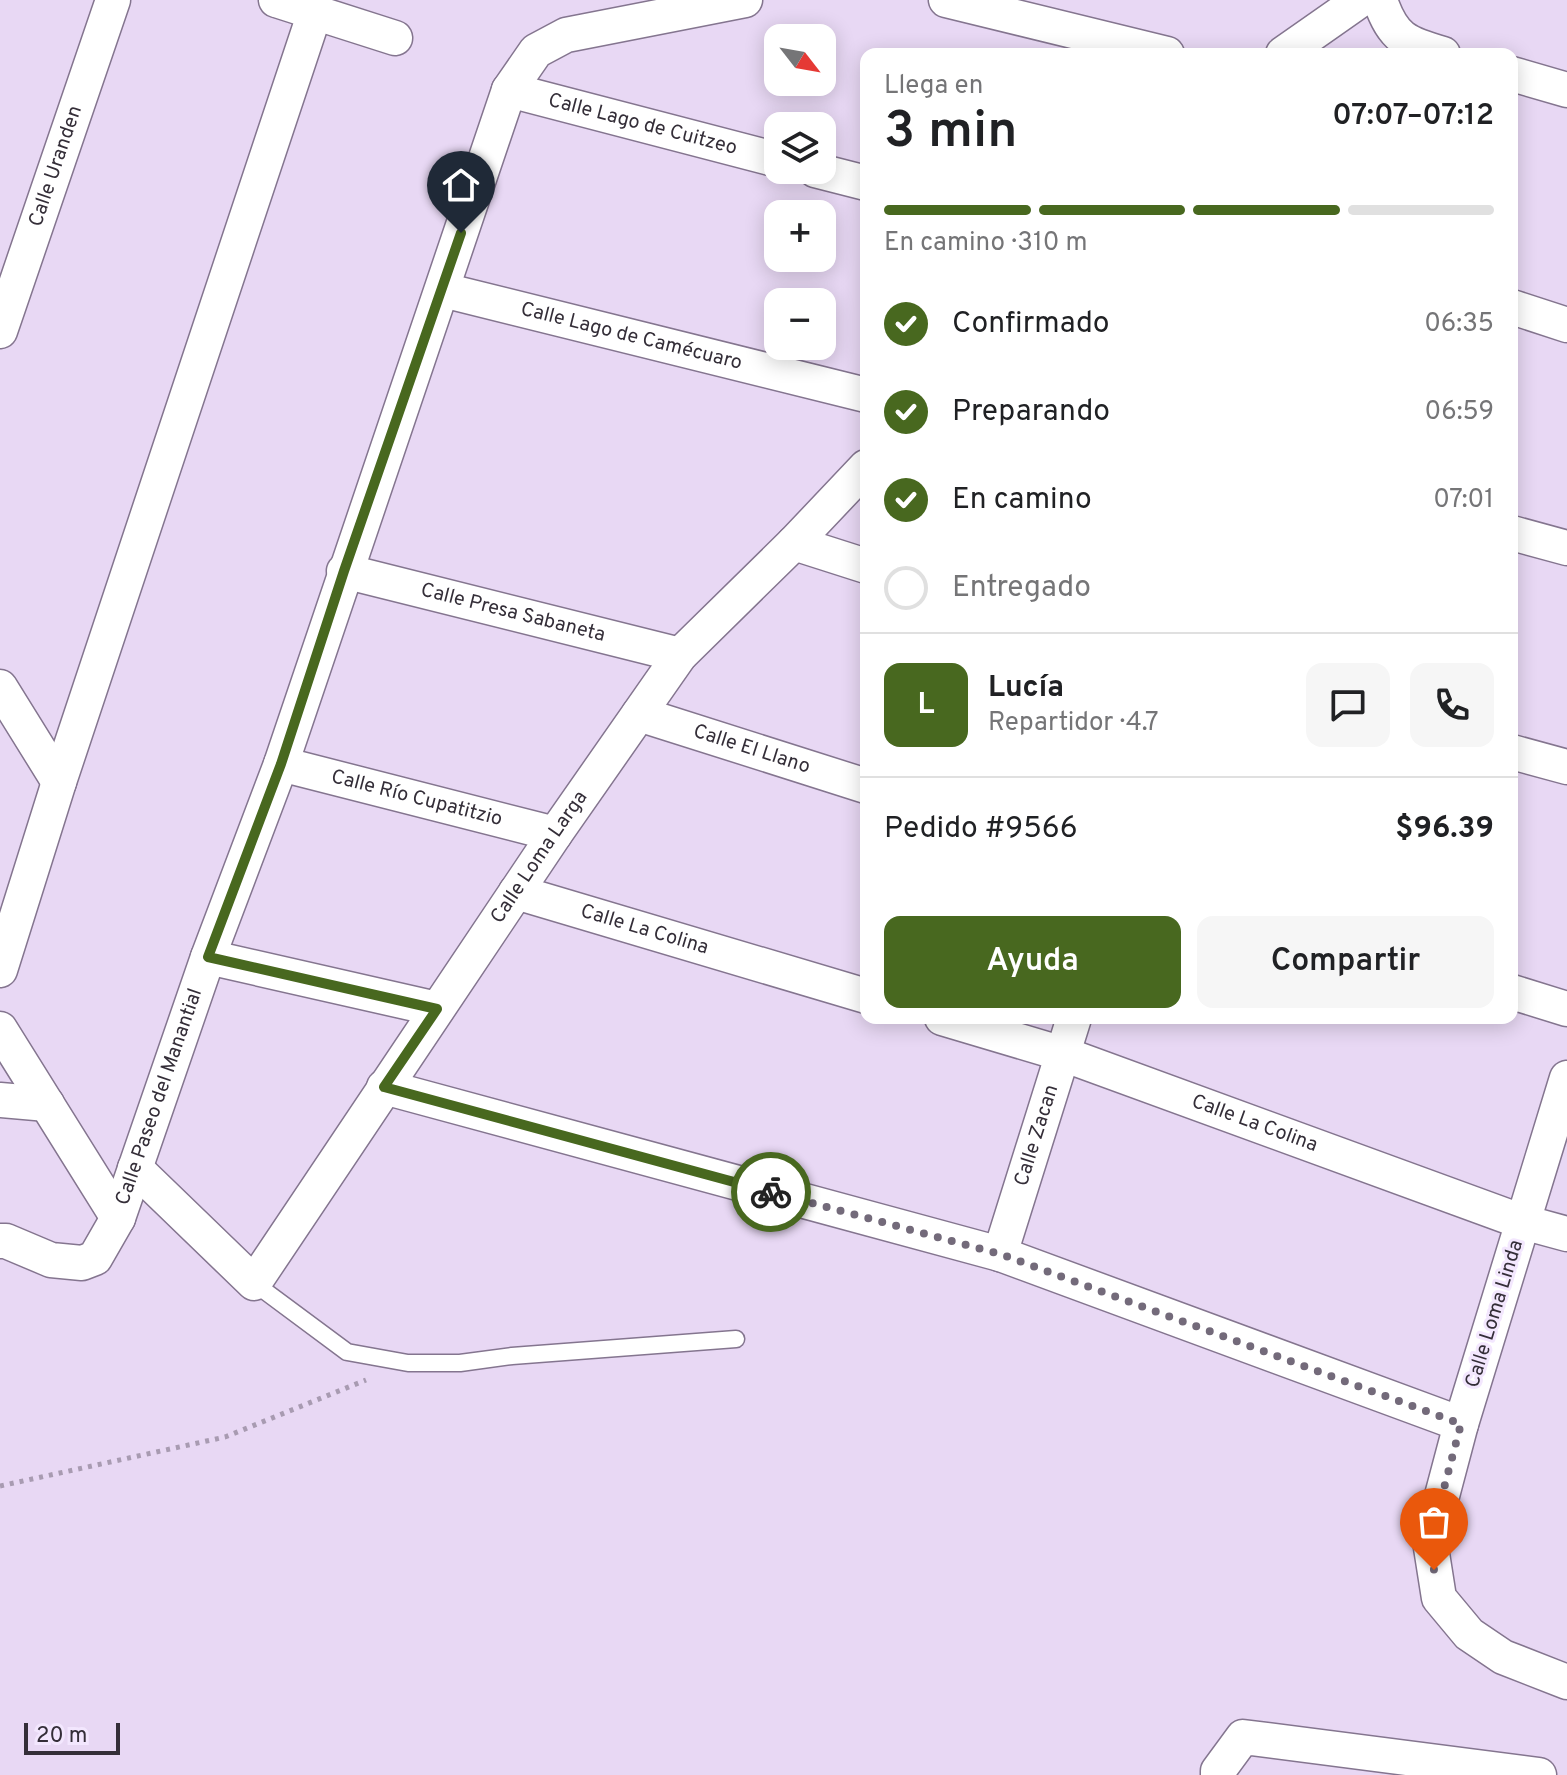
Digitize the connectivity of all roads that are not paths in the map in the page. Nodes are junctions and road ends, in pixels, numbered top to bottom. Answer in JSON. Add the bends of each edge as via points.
{"nodes":[{"id":1,"x":113,"y":0,"type":"edge"},
{"id":2,"x":276,"y":0,"type":"edge"},
{"id":3,"x":745,"y":0,"type":"edge"},
{"id":4,"x":946,"y":0,"type":"edge"},
{"id":5,"x":1360,"y":0,"type":"edge"},
{"id":6,"x":1383,"y":10,"type":"edge"},
{"id":7,"x":315,"y":12,"type":"junction"},
{"id":8,"x":395,"y":38,"type":"dead end"},
{"id":9,"x":1142,"y":48,"type":"edge"},
{"id":10,"x":1292,"y":48,"type":"edge"},
{"id":11,"x":1379,"y":48,"type":"edge"},
{"id":12,"x":1423,"y":48,"type":"edge"},
{"id":13,"x":1518,"y":76,"type":"edge"},
{"id":14,"x":509,"y":90,"type":"junction"},
{"id":15,"x":1567,"y":90,"type":"edge"},
{"id":16,"x":764,"y":156,"type":"edge"},
{"id":17,"x":836,"y":175,"type":"edge"},
{"id":18,"x":860,"y":181,"type":"edge"},
{"id":19,"x":443,"y":290,"type":"junction"},
{"id":20,"x":1518,"y":309,"type":"edge"},
{"id":21,"x":1567,"y":325,"type":"edge"},
{"id":22,"x":0,"y":331,"type":"edge"},
{"id":23,"x":860,"y":394,"type":"edge"},
{"id":24,"x":860,"y":473,"type":"edge"},
{"id":25,"x":1518,"y":535,"type":"edge"},
{"id":26,"x":794,"y":543,"type":"junction"},
{"id":27,"x":1567,"y":548,"type":"edge"},
{"id":28,"x":860,"y":564,"type":"edge"},
{"id":29,"x":344,"y":571,"type":"junction"},
{"id":30,"x":680,"y":655,"type":"junction"},
{"id":31,"x":0,"y":687,"type":"edge"},
{"id":32,"x":639,"y":714,"type":"junction"},
{"id":33,"x":1518,"y":754,"type":"edge"},
{"id":34,"x":281,"y":764,"type":"junction"},
{"id":35,"x":1567,"y":767,"type":"edge"},
{"id":36,"x":59,"y":782,"type":"junction"},
{"id":37,"x":860,"y":784,"type":"edge"},
{"id":38,"x":555,"y":834,"type":"junction"},
{"id":39,"x":516,"y":892,"type":"junction"},
{"id":40,"x":7,"y":921,"type":"edge"},
{"id":41,"x":208,"y":957,"type":"junction"},
{"id":42,"x":0,"y":970,"type":"edge"},
{"id":43,"x":860,"y":994,"type":"edge"},
{"id":44,"x":1518,"y":994,"type":"edge"},
{"id":45,"x":437,"y":1009,"type":"junction"},
{"id":46,"x":1567,"y":1009,"type":"edge"},
{"id":47,"x":962,"y":1024,"type":"edge"},
{"id":48,"x":1072,"y":1024,"type":"edge"},
{"id":49,"x":0,"y":1029,"type":"edge"},
{"id":50,"x":1063,"y":1054,"type":"junction"},
{"id":51,"x":1567,"y":1078,"type":"edge"},
{"id":52,"x":384,"y":1087,"type":"junction"},
{"id":53,"x":0,"y":1100,"type":"edge"},
{"id":54,"x":47,"y":1104,"type":"junction"},
{"id":55,"x":135,"y":1168,"type":"junction"},
{"id":56,"x":118,"y":1218,"type":"junction"},
{"id":57,"x":1523,"y":1222,"type":"junction"},
{"id":58,"x":1567,"y":1234,"type":"edge"},
{"id":59,"x":2,"y":1240,"type":"edge"},
{"id":60,"x":1000,"y":1254,"type":"junction"},
{"id":61,"x":254,"y":1283,"type":"junction"},
{"id":62,"x":736,"y":1339,"type":"dead end"},
{"id":63,"x":1461,"y":1424,"type":"junction"},
{"id":64,"x":1567,"y":1682,"type":"edge"},
{"id":65,"x":1218,"y":1775,"type":"edge"},
{"id":66,"x":1539,"y":1775,"type":"edge"}],
"edges":[{"from":1,"to":22,"type":"street","name":"Calle Uranden"},
{"from":2,"to":7,"type":"street"},
{"from":3,"to":14,"type":"street","name":"Calle Paseo del Manantial","via":[[566,35],[536,51]]},
{"from":4,"to":9,"type":"street"},
{"from":5,"to":10,"type":"street"},
{"from":6,"to":11,"type":"street"},
{"from":6,"to":12,"type":"street","via":[[1393,31]]},
{"from":7,"to":8,"type":"street"},
{"from":7,"to":36,"type":"street"},
{"from":13,"to":15,"type":"street"},
{"from":14,"to":16,"type":"street","name":"Calle Lago de Cuitzeo"},
{"from":14,"to":19,"type":"street","name":"Calle Paseo del Manantial"},
{"from":17,"to":18,"type":"street"},
{"from":19,"to":23,"type":"street","name":"Calle Lago de Camécuaro"},
{"from":19,"to":29,"type":"street","name":"Calle Paseo del Manantial"},
{"from":20,"to":21,"type":"street"},
{"from":24,"to":26,"type":"street","name":"Calle Loma Larga"},
{"from":25,"to":27,"type":"street"},
{"from":26,"to":28,"type":"street"},
{"from":26,"to":30,"type":"street","name":"Calle Loma Larga"},
{"from":29,"to":30,"type":"street","name":"Calle Presa Sabaneta"},
{"from":29,"to":34,"type":"street","name":"Calle Paseo del Manantial"},
{"from":30,"to":32,"type":"street","name":"Calle Loma Larga"},
{"from":31,"to":36,"type":"street"},
{"from":32,"to":37,"type":"street","name":"Calle El Llano"},
{"from":32,"to":38,"type":"street","name":"Calle Loma Larga"},
{"from":33,"to":35,"type":"street"},
{"from":34,"to":38,"type":"street","name":"Calle Río Cupatitzio"},
{"from":34,"to":41,"type":"street","name":"Calle Paseo del Manantial"},
{"from":36,"to":40,"type":"street"},
{"from":38,"to":39,"type":"street","name":"Calle Loma Larga"},
{"from":39,"to":43,"type":"street","name":"Calle La Colina"},
{"from":39,"to":45,"type":"street","name":"Calle Loma Larga"},
{"from":40,"to":42,"type":"street"},
{"from":41,"to":45,"type":"street"},
{"from":41,"to":55,"type":"street","name":"Calle Paseo del Manantial"},
{"from":44,"to":46,"type":"street"},
{"from":45,"to":52,"type":"street","name":"Calle Loma Larga"},
{"from":47,"to":50,"type":"street","name":"Calle La Colina"},
{"from":48,"to":50,"type":"street","name":"Calle Zacan"},
{"from":49,"to":54,"type":"street"},
{"from":50,"to":57,"type":"street","name":"Calle La Colina"},
{"from":50,"to":60,"type":"street","name":"Calle Zacan"},
{"from":51,"to":57,"type":"street","name":"Calle Loma Linda"},
{"from":52,"to":60,"type":"street"},
{"from":52,"to":61,"type":"street","name":"Calle Loma Larga"},
{"from":53,"to":54,"type":"street"},
{"from":54,"to":56,"type":"street"},
{"from":55,"to":56,"type":"street","name":"Calle Paseo del Manantial"},
{"from":55,"to":61,"type":"street"},
{"from":56,"to":59,"type":"street","name":"Calle Paseo del Manantial","via":[[95,1258],[82,1263],[51,1260]]},
{"from":57,"to":58,"type":"street","name":"Calle La Colina"},
{"from":57,"to":63,"type":"street","name":"Calle Loma Linda"},
{"from":60,"to":63,"type":"street"},
{"from":61,"to":62,"type":"lane","via":[[347,1352],[408,1363]]},
{"from":63,"to":64,"type":"street","name":"Calle Loma Linda","via":[[1430,1541],[1439,1598],[1469,1634],[1503,1657]]},
{"from":65,"to":66,"type":"street","via":[[1243,1737]]}]}
